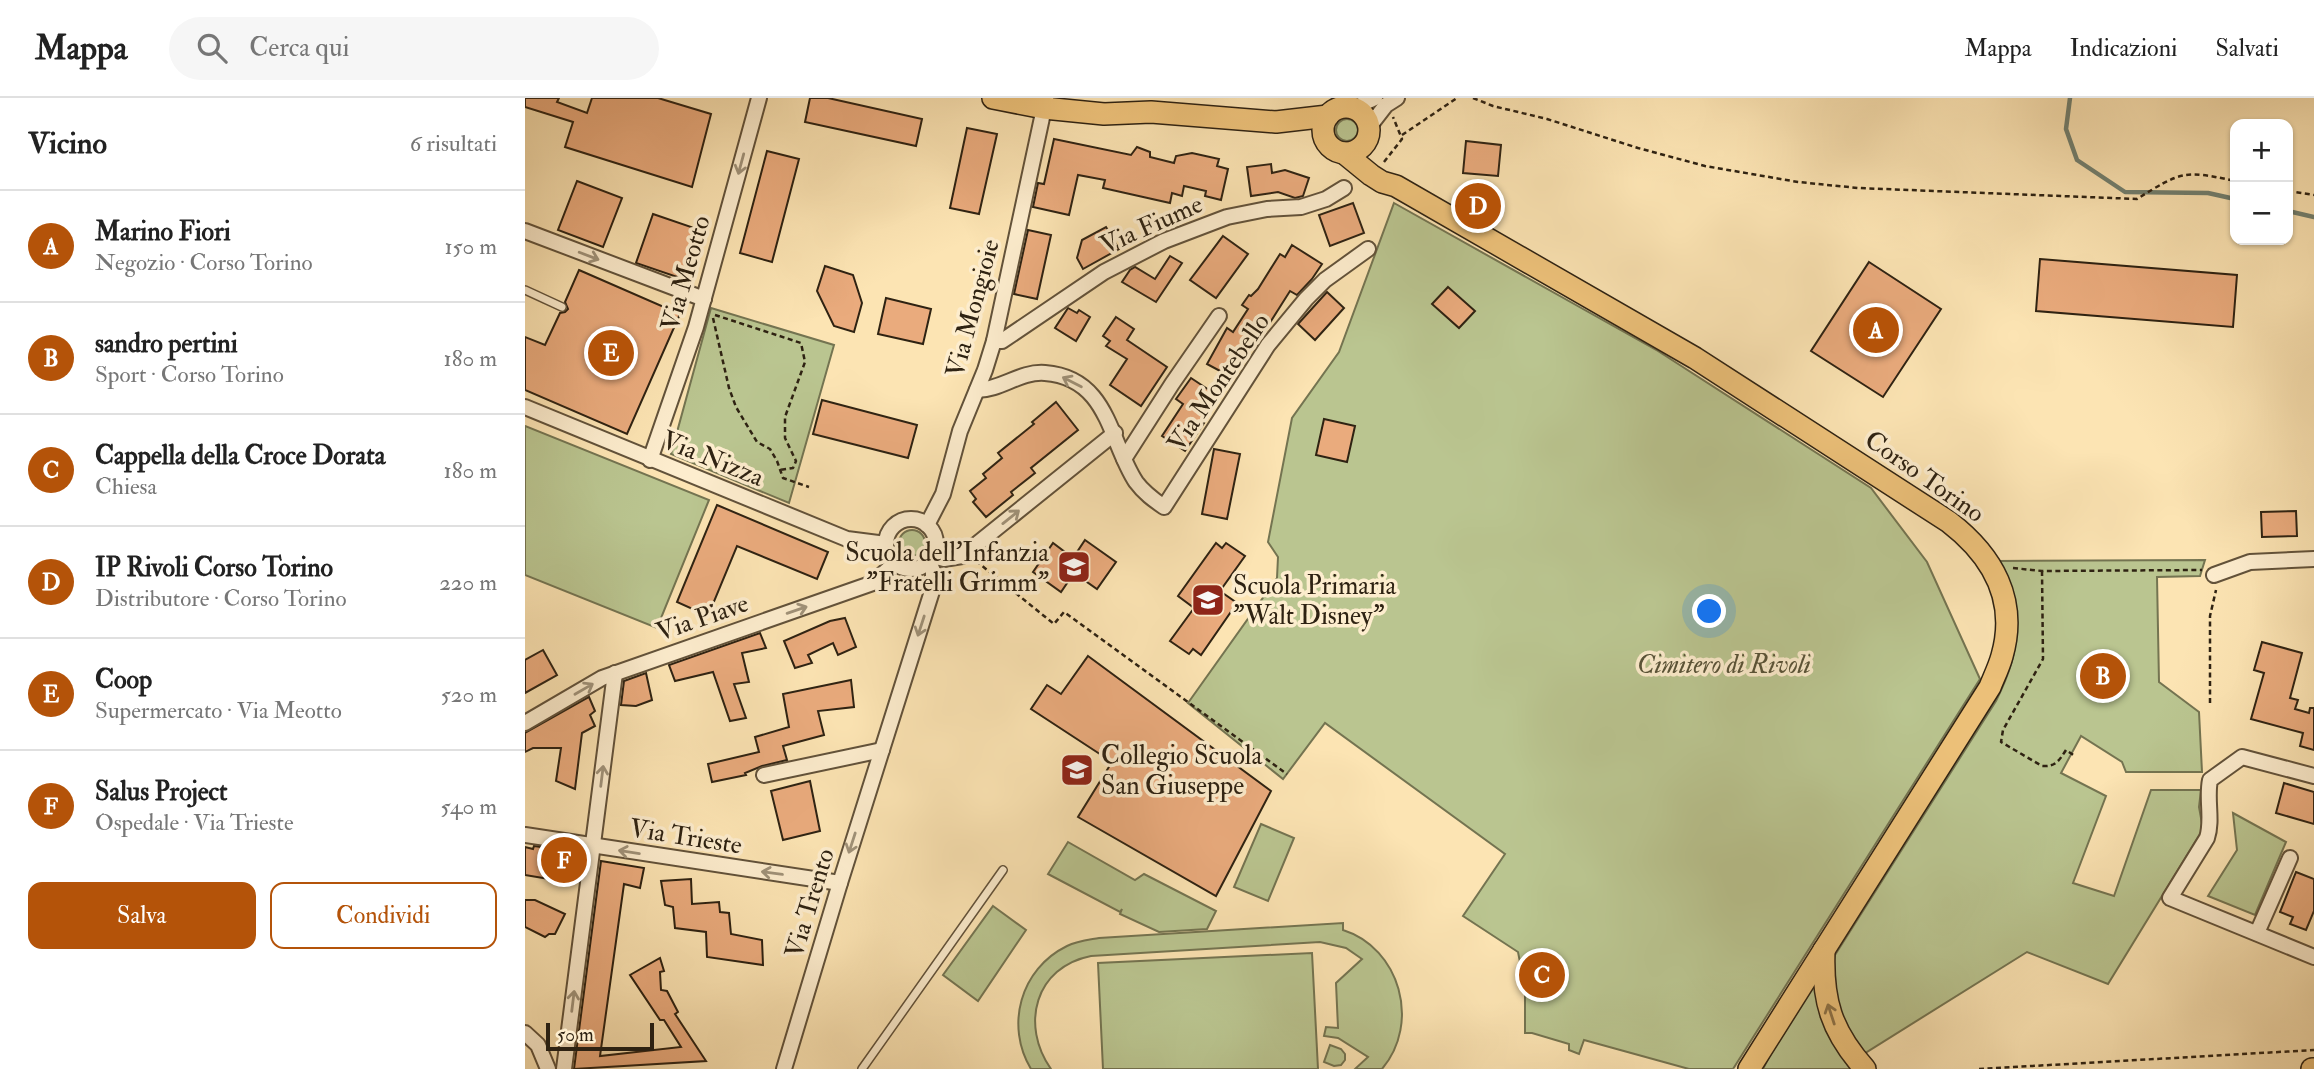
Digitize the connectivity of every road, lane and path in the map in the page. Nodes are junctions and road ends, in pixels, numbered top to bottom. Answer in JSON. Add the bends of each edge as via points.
{"nodes":[{"id":1,"x":759,"y":98,"type":"edge"},
{"id":2,"x":993,"y":98,"type":"edge"},
{"id":3,"x":1457,"y":98,"type":"edge"},
{"id":4,"x":1473,"y":98,"type":"edge"},
{"id":5,"x":1386,"y":100,"type":"edge"},
{"id":6,"x":1045,"y":103,"type":"edge"},
{"id":7,"x":1354,"y":108,"type":"junction"},
{"id":8,"x":1328,"y":116,"type":"junction"},
{"id":9,"x":1276,"y":122,"type":"junction"},
{"id":10,"x":1368,"y":133,"type":"junction"},
{"id":11,"x":1402,"y":135,"type":"junction"},
{"id":12,"x":1325,"y":139,"type":"junction"},
{"id":13,"x":1344,"y":153,"type":"junction"},
{"id":14,"x":1380,"y":166,"type":"junction"},
{"id":15,"x":2230,"y":180,"type":"edge"},
{"id":16,"x":1396,"y":186,"type":"junction"},
{"id":17,"x":1343,"y":188,"type":"dead end"},
{"id":18,"x":2293,"y":192,"type":"edge"},
{"id":19,"x":2314,"y":195,"type":"edge"},
{"id":20,"x":525,"y":231,"type":"edge"},
{"id":21,"x":1368,"y":249,"type":"dead end"},
{"id":22,"x":525,"y":290,"type":"edge"},
{"id":23,"x":704,"y":299,"type":"junction"},
{"id":24,"x":562,"y":307,"type":"dead end"},
{"id":25,"x":712,"y":314,"type":"junction"},
{"id":26,"x":1219,"y":316,"type":"dead end"},
{"id":27,"x":994,"y":341,"type":"junction"},
{"id":28,"x":977,"y":390,"type":"junction"},
{"id":29,"x":525,"y":407,"type":"edge"},
{"id":30,"x":1115,"y":433,"type":"junction"},
{"id":31,"x":1124,"y":459,"type":"junction"},
{"id":32,"x":650,"y":460,"type":"junction"},
{"id":33,"x":780,"y":470,"type":"junction"},
{"id":34,"x":809,"y":487,"type":"dead end"},
{"id":35,"x":927,"y":524,"type":"junction"},
{"id":36,"x":886,"y":544,"type":"junction"},
{"id":37,"x":966,"y":552,"type":"junction"},
{"id":38,"x":931,"y":559,"type":"junction"},
{"id":39,"x":2314,"y":559,"type":"edge"},
{"id":40,"x":895,"y":563,"type":"junction"},
{"id":41,"x":1992,"y":566,"type":"junction"},
{"id":42,"x":2042,"y":571,"type":"junction"},
{"id":43,"x":2214,"y":575,"type":"junction"},
{"id":44,"x":615,"y":673,"type":"junction"},
{"id":45,"x":2210,"y":703,"type":"dead end"},
{"id":46,"x":525,"y":723,"type":"edge"},
{"id":47,"x":882,"y":750,"type":"junction"},
{"id":48,"x":2075,"y":756,"type":"dead end"},
{"id":49,"x":1287,"y":774,"type":"dead end"},
{"id":50,"x":764,"y":775,"type":"dead end"},
{"id":51,"x":2314,"y":776,"type":"edge"},
{"id":52,"x":525,"y":835,"type":"edge"},
{"id":53,"x":593,"y":846,"type":"junction"},
{"id":54,"x":2290,"y":858,"type":"dead end"},
{"id":55,"x":1003,"y":870,"type":"dead end"},
{"id":56,"x":840,"y":883,"type":"junction"},
{"id":57,"x":2257,"y":933,"type":"junction"},
{"id":58,"x":1824,"y":949,"type":"junction"},
{"id":59,"x":2314,"y":957,"type":"edge"},
{"id":60,"x":525,"y":1033,"type":"edge"},
{"id":61,"x":2314,"y":1050,"type":"edge"},
{"id":62,"x":548,"y":1069,"type":"edge"},
{"id":63,"x":564,"y":1069,"type":"edge"},
{"id":64,"x":784,"y":1069,"type":"edge"},
{"id":65,"x":862,"y":1069,"type":"edge"},
{"id":66,"x":1749,"y":1069,"type":"edge"},
{"id":67,"x":1865,"y":1069,"type":"edge"},
{"id":68,"x":1979,"y":1069,"type":"edge"}],
"edges":[{"from":1,"to":23,"type":"street","name":"Via Meotto","one_way":true},
{"from":2,"to":6,"type":"main road"},
{"from":3,"to":11,"type":"path"},
{"from":4,"to":15,"type":"path","via":[[1705,166],[1798,182],[2137,199],[2177,176],[2196,173]]},
{"from":5,"to":7,"type":"street"},
{"from":5,"to":10,"type":"street"},
{"from":5,"to":11,"type":"path"},
{"from":6,"to":9,"type":"main road","via":[[1104,114],[1151,112]]},
{"from":6,"to":27,"type":"street","name":"Via Mongioie"},
{"from":7,"to":8,"type":"main road","via":[[1341,108]]},
{"from":7,"to":10,"type":"main road","via":[[1363,114]]},
{"from":8,"to":9,"type":"main road"},
{"from":8,"to":12,"type":"main road"},
{"from":9,"to":12,"type":"main road"},
{"from":10,"to":13,"type":"main road","via":[[1358,150]]},
{"from":10,"to":14,"type":"main road","name":"Corso Torino"},
{"from":11,"to":14,"type":"path","via":[[1400,144]]},
{"from":12,"to":13,"type":"main road"},
{"from":13,"to":16,"type":"main road","name":"Corso Torino","via":[[1382,182]]},
{"from":14,"to":16,"type":"main road","name":"Corso Torino"},
{"from":16,"to":41,"type":"main road","name":"Corso Torino","via":[[1695,358],[1949,522]]},
{"from":17,"to":27,"type":"street","name":"Via Fiume","via":[[1301,207],[1227,217],[1164,241],[1104,272],[1002,341]]},
{"from":18,"to":19,"type":"path"},
{"from":20,"to":23,"type":"street","one_way":true},
{"from":21,"to":31,"type":"street","name":"Via Montebello","via":[[1325,280],[1268,345],[1164,507],[1138,485]]},
{"from":22,"to":24,"type":"lane"},
{"from":23,"to":25,"type":"path"},
{"from":23,"to":32,"type":"street","name":"Via Meotto"},
{"from":25,"to":33,"type":"path","via":[[736,407],[757,442],[770,449]]},
{"from":25,"to":33,"type":"path","via":[[801,343],[805,362],[785,417],[785,438],[796,461],[793,468]]},
{"from":26,"to":31,"type":"street","name":"Via Montebello"},
{"from":27,"to":28,"type":"street","name":"Via Mongioie"},
{"from":30,"to":28,"type":"street","name":"Via Montebello","one_way":true,"via":[[1087,391],[1061,376],[1028,374]]},
{"from":28,"to":35,"type":"street","name":"Via Mongioie","via":[[943,494]]},
{"from":29,"to":32,"type":"street","name":"Via Nizza"},
{"from":30,"to":31,"type":"street","name":"Via Montebello"},
{"from":37,"to":30,"type":"street","one_way":true},
{"from":32,"to":36,"type":"street","name":"Via Nizza","via":[[847,538]]},
{"from":33,"to":34,"type":"path","via":[[783,478]]},
{"from":35,"to":36,"type":"street","via":[[904,519],[891,529]]},
{"from":35,"to":38,"type":"street","via":[[936,544]]},
{"from":36,"to":40,"type":"street"},
{"from":37,"to":38,"type":"street","via":[[955,558]]},
{"from":37,"to":49,"type":"path","via":[[1054,624],[1064,612]]},
{"from":38,"to":40,"type":"street","via":[[915,568]]},
{"from":38,"to":47,"type":"street","name":"Via Trento","one_way":true,"via":[[933,588]]},
{"from":39,"to":43,"type":"street","via":[[2250,562]]},
{"from":44,"to":40,"type":"street","name":"Via Piave","one_way":true,"via":[[873,583]]},
{"from":41,"to":42,"type":"path"},
{"from":41,"to":58,"type":"main road","name":"Corso Torino","via":[[2006,614],[2002,657],[1990,687]]},
{"from":42,"to":43,"type":"path","via":[[2212,570]]},
{"from":42,"to":48,"type":"path","via":[[2043,659],[2003,730],[2001,742],[2042,766],[2057,763],[2066,750]]},
{"from":43,"to":45,"type":"path"},
{"from":46,"to":44,"type":"street","name":"Via Piave","one_way":true},
{"from":53,"to":44,"type":"street","one_way":true},
{"from":47,"to":50,"type":"street"},
{"from":47,"to":56,"type":"street","name":"Via Trento","one_way":true},
{"from":51,"to":57,"type":"street","via":[[2242,757],[2210,780],[2210,831],[2170,898]]},
{"from":52,"to":53,"type":"street","name":"Via Trieste"},
{"from":56,"to":53,"type":"street","name":"Via Trieste","one_way":true},
{"from":63,"to":53,"type":"street","one_way":true},
{"from":54,"to":57,"type":"street"},
{"from":55,"to":65,"type":"lane"},
{"from":56,"to":64,"type":"street","name":"Via Trento"},
{"from":57,"to":59,"type":"street"},
{"from":58,"to":66,"type":"main road","name":"Corso Torino"},
{"from":67,"to":58,"type":"main road","one_way":true,"via":[[1848,1050],[1830,1015]]},
{"from":60,"to":62,"type":"street","via":[[538,1045]]},
{"from":61,"to":68,"type":"path"}]}
